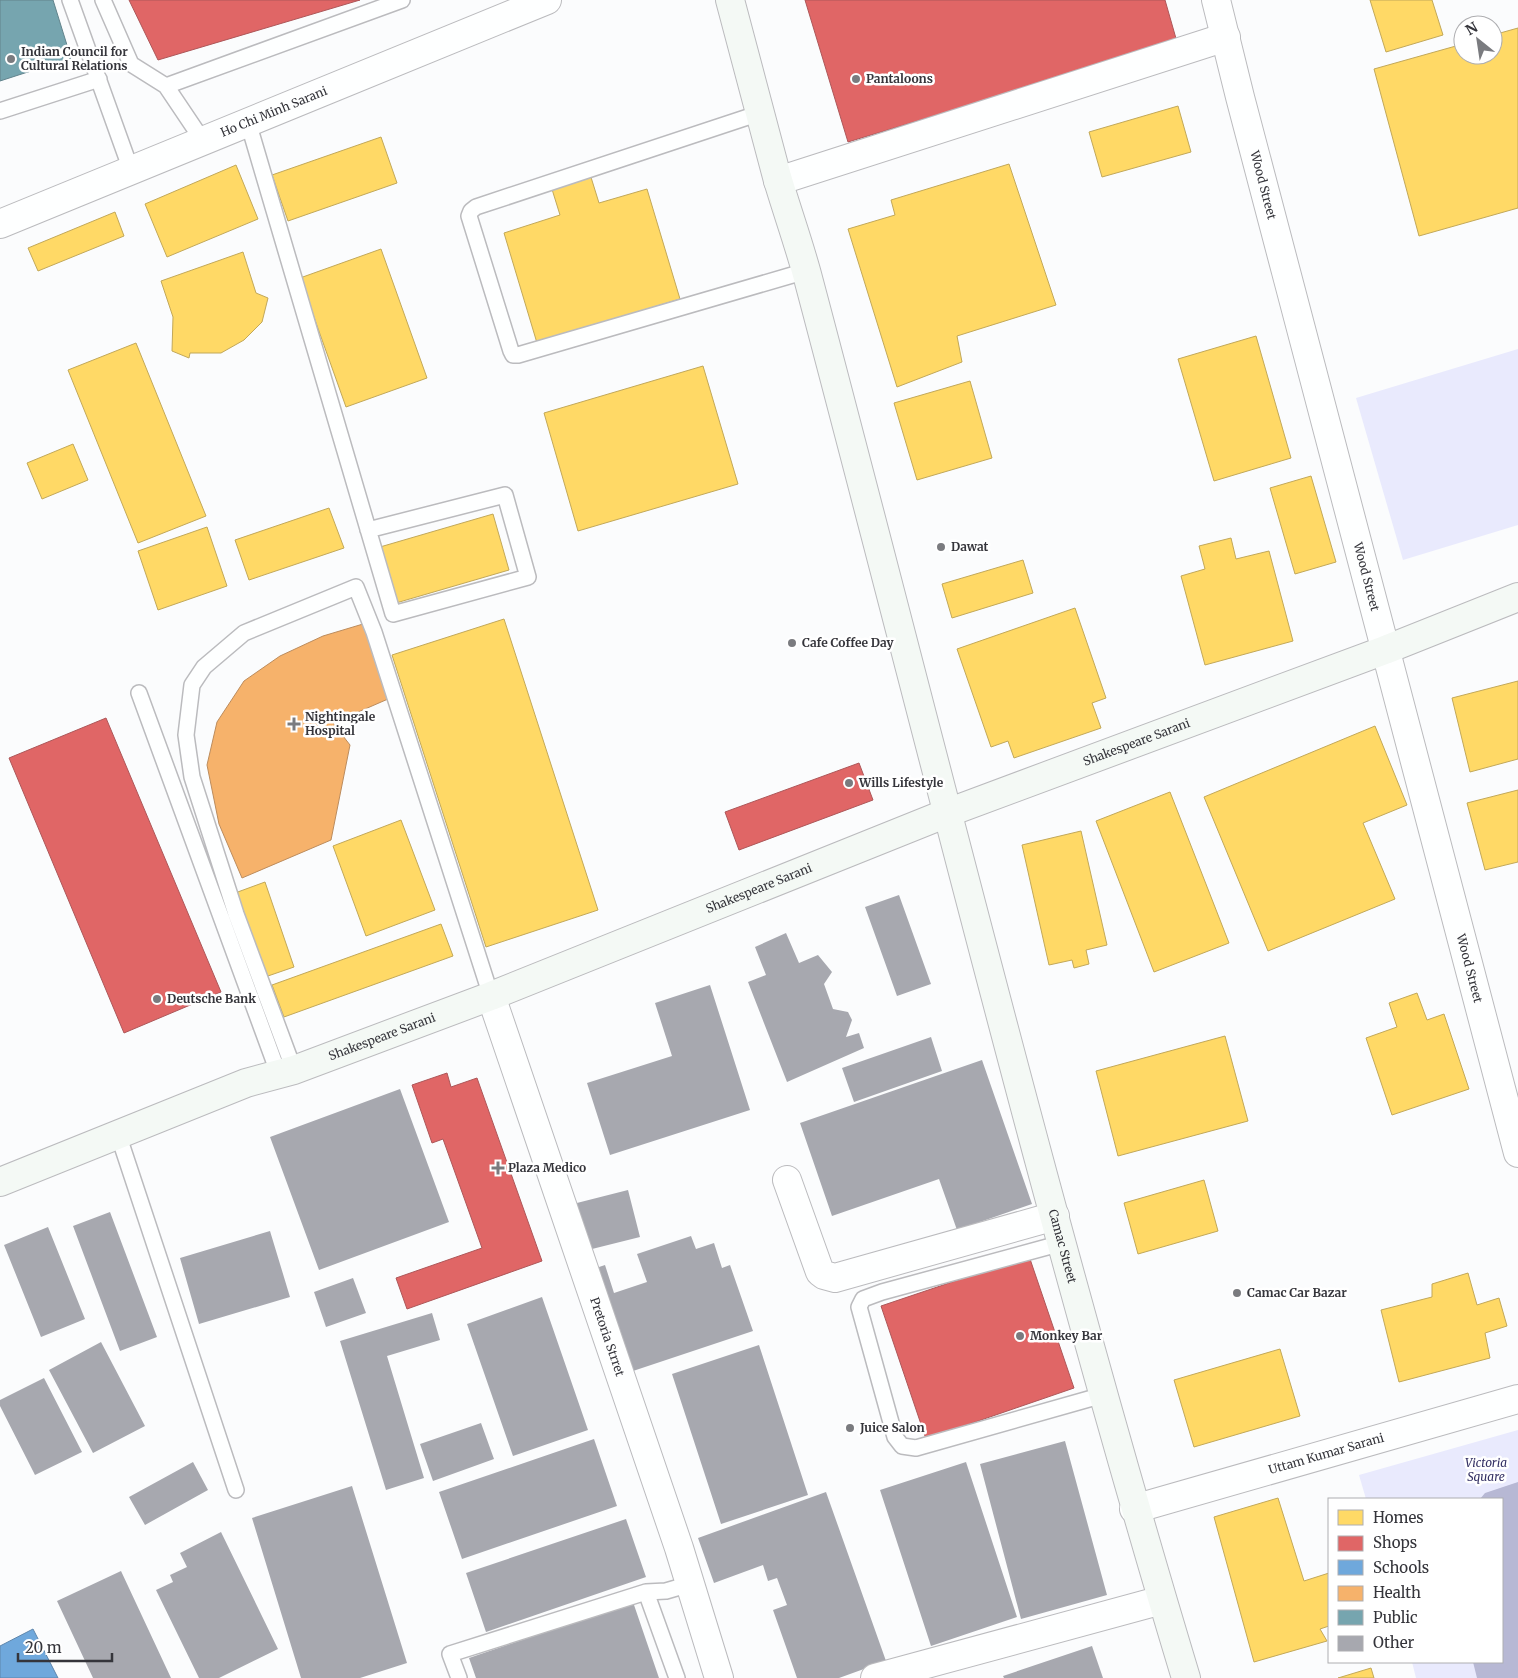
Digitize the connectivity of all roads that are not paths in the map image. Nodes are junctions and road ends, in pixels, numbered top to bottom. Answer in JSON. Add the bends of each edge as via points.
{"nodes":[{"id":1,"x":70,"y":0,"type":"edge"},
{"id":2,"x":103,"y":0,"type":"edge"},
{"id":3,"x":402,"y":0,"type":"edge"},
{"id":4,"x":547,"y":0,"type":"edge"},
{"id":5,"x":730,"y":0,"type":"edge"},
{"id":6,"x":1216,"y":0,"type":"edge"},
{"id":7,"x":1226,"y":38,"type":"junction"},
{"id":8,"x":98,"y":80,"type":"junction"},
{"id":9,"x":166,"y":86,"type":"junction"},
{"id":10,"x":0,"y":111,"type":"edge"},
{"id":11,"x":760,"y":113,"type":"junction"},
{"id":12,"x":248,"y":122,"type":"junction"},
{"id":13,"x":203,"y":141,"type":"junction"},
{"id":14,"x":131,"y":170,"type":"junction"},
{"id":15,"x":778,"y":181,"type":"junction"},
{"id":16,"x":0,"y":224,"type":"edge"},
{"id":17,"x":806,"y":271,"type":"junction"},
{"id":18,"x":368,"y":530,"type":"junction"},
{"id":19,"x":1518,"y":597,"type":"edge"},
{"id":20,"x":1385,"y":650,"type":"junction"},
{"id":21,"x":138,"y":693,"type":"dead end"},
{"id":22,"x":947,"y":813,"type":"junction"},
{"id":23,"x":491,"y":996,"type":"junction"},
{"id":24,"x":287,"y":1072,"type":"junction"},
{"id":25,"x":118,"y":1134,"type":"junction"},
{"id":26,"x":1518,"y":1153,"type":"edge"},
{"id":27,"x":787,"y":1180,"type":"dead end"},
{"id":28,"x":0,"y":1182,"type":"edge"},
{"id":29,"x":1055,"y":1216,"type":"junction"},
{"id":30,"x":1062,"y":1243,"type":"junction"},
{"id":31,"x":1103,"y":1395,"type":"junction"},
{"id":32,"x":1518,"y":1399,"type":"edge"},
{"id":33,"x":236,"y":1490,"type":"dead end"},
{"id":34,"x":1134,"y":1509,"type":"junction"},
{"id":35,"x":690,"y":1584,"type":"junction"},
{"id":36,"x":646,"y":1592,"type":"junction"},
{"id":37,"x":1162,"y":1600,"type":"junction"},
{"id":38,"x":459,"y":1678,"type":"edge"},
{"id":39,"x":677,"y":1678,"type":"edge"},
{"id":40,"x":719,"y":1678,"type":"edge"},
{"id":41,"x":875,"y":1678,"type":"edge"},
{"id":42,"x":1186,"y":1678,"type":"edge"}],
"edges":[{"from":1,"to":8,"type":"lane"},
{"from":2,"to":9,"type":"lane","via":[[131,64]]},
{"from":3,"to":9,"type":"lane"},
{"from":4,"to":12,"type":"street","name":"Ho Chi Minh Sarani"},
{"from":5,"to":11,"type":"main road","name":"Camac Street"},
{"from":6,"to":7,"type":"street","name":"Wood Street"},
{"from":7,"to":15,"type":"street"},
{"from":7,"to":20,"type":"street","name":"Wood Street"},
{"from":8,"to":10,"type":"lane"},
{"from":8,"to":14,"type":"lane"},
{"from":9,"to":13,"type":"lane"},
{"from":11,"to":15,"type":"main road","name":"Camac Street"},
{"from":11,"to":17,"type":"lane","via":[[476,208],[469,216],[513,355]]},
{"from":12,"to":13,"type":"street","name":"Ho Chi Minh Sarani"},
{"from":12,"to":18,"type":"lane"},
{"from":13,"to":14,"type":"street","name":"Ho Chi Minh Sarani"},
{"from":14,"to":16,"type":"street","name":"Ho Chi Minh Sarani"},
{"from":15,"to":17,"type":"main road","name":"Camac Street"},
{"from":17,"to":22,"type":"main road","name":"Camac Street"},
{"from":18,"to":18,"type":"lane","via":[[393,614],[528,577],[505,495]]},
{"from":19,"to":20,"type":"main road","name":"Shakespeare Sarani"},
{"from":20,"to":22,"type":"main road","name":"Shakespeare Sarani"},
{"from":20,"to":26,"type":"street","name":"Wood Street"},
{"from":21,"to":24,"type":"lane"},
{"from":22,"to":23,"type":"main road","name":"Shakespeare Sarani"},
{"from":22,"to":29,"type":"main road","name":"Camac Street"},
{"from":23,"to":24,"type":"main road","name":"Shakespeare Sarani"},
{"from":23,"to":24,"type":"lane","via":[[374,632],[356,587],[244,633],[204,667],[192,686],[186,736],[192,777]]},
{"from":23,"to":35,"type":"street","name":"Pretoria Strret"},
{"from":24,"to":25,"type":"main road","name":"Shakespeare Sarani","via":[[246,1083]]},
{"from":25,"to":28,"type":"main road","name":"Shakespeare Sarani"},
{"from":25,"to":33,"type":"lane"},
{"from":27,"to":29,"type":"street","via":[[820,1272],[835,1278]]},
{"from":29,"to":30,"type":"main road","name":"Camac Street"},
{"from":30,"to":31,"type":"main road","name":"Camac Street"},
{"from":30,"to":31,"type":"lane","via":[[882,1292],[863,1299],[859,1307],[895,1437],[902,1446],[916,1448]]},
{"from":31,"to":34,"type":"main road","name":"Camac Street"},
{"from":32,"to":34,"type":"street","name":"Uttam Kumar Sarani"},
{"from":34,"to":37,"type":"main road","name":"Camac Street"},
{"from":35,"to":36,"type":"lane","via":[[666,1591]]},
{"from":35,"to":40,"type":"street","name":"Pretoria Strret"},
{"from":36,"to":38,"type":"lane","via":[[450,1654]]},
{"from":36,"to":39,"type":"lane"},
{"from":37,"to":41,"type":"street"},
{"from":37,"to":42,"type":"main road","name":"Camac Street"}]}
